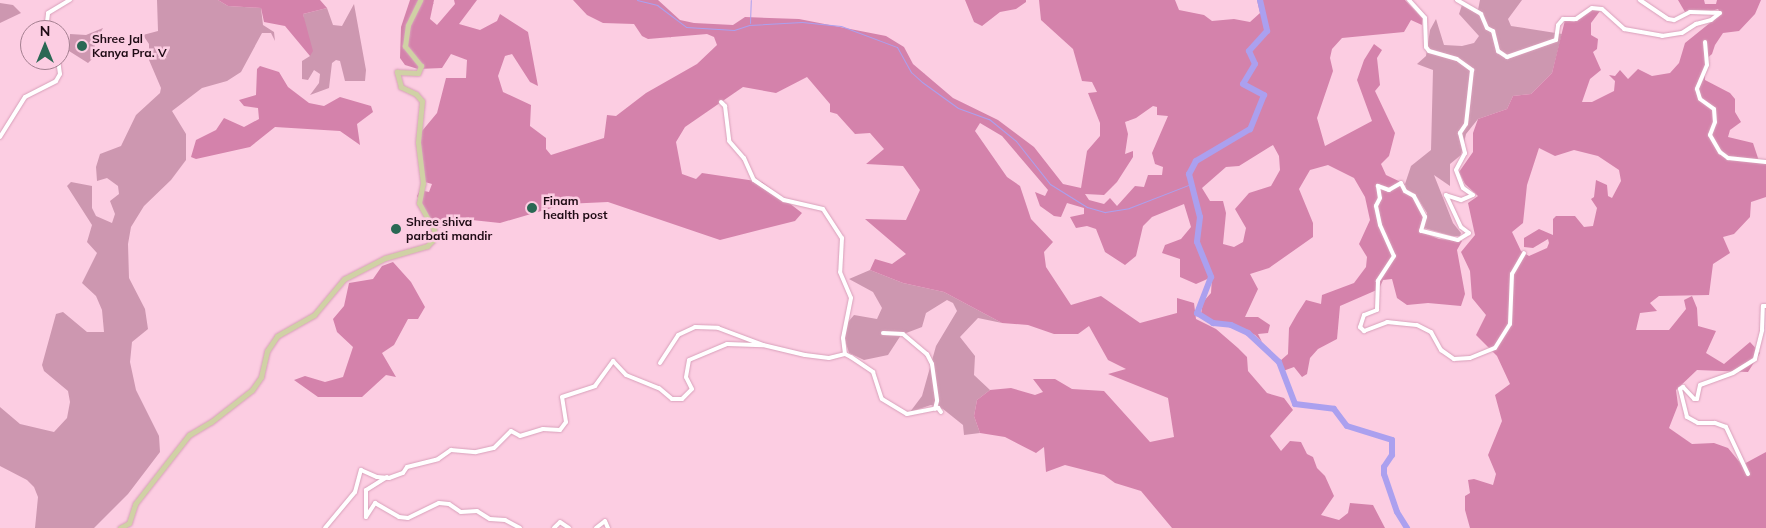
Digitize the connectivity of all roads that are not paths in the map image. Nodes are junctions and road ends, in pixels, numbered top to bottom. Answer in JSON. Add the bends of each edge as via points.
{"nodes":[{"id":1,"x":70,"y":0,"type":"edge"},
{"id":2,"x":420,"y":0,"type":"edge"},
{"id":3,"x":1409,"y":0,"type":"edge"},
{"id":4,"x":1457,"y":0,"type":"edge"},
{"id":5,"x":1640,"y":0,"type":"edge"},
{"id":6,"x":47,"y":20,"type":"edge"},
{"id":7,"x":1705,"y":42,"type":"dead end"},
{"id":8,"x":59,"y":70,"type":"edge"},
{"id":9,"x":722,"y":102,"type":"dead end"},
{"id":10,"x":0,"y":136,"type":"edge"},
{"id":11,"x":1766,"y":162,"type":"edge"},
{"id":12,"x":1524,"y":253,"type":"dead end"},
{"id":13,"x":1766,"y":306,"type":"edge"},
{"id":14,"x":883,"y":333,"type":"dead end"},
{"id":15,"x":763,"y":345,"type":"junction"},
{"id":16,"x":845,"y":354,"type":"junction"},
{"id":17,"x":660,"y":363,"type":"dead end"},
{"id":18,"x":935,"y":408,"type":"junction"},
{"id":19,"x":940,"y":412,"type":"dead end"},
{"id":20,"x":1748,"y":474,"type":"dead end"},
{"id":21,"x":387,"y":477,"type":"junction"},
{"id":22,"x":120,"y":528,"type":"edge"},
{"id":23,"x":326,"y":528,"type":"edge"},
{"id":24,"x":520,"y":528,"type":"edge"},
{"id":25,"x":554,"y":528,"type":"edge"},
{"id":26,"x":569,"y":528,"type":"edge"},
{"id":27,"x":596,"y":528,"type":"edge"},
{"id":28,"x":608,"y":528,"type":"edge"}],
"edges":[{"from":1,"to":6,"type":"street","via":[[48,13]]},
{"from":2,"to":22,"type":"main road","via":[[408,25],[405,46],[421,66],[418,73],[397,72],[401,88],[416,94],[422,101],[418,142],[424,183],[419,203],[434,230],[433,240],[427,246],[385,258],[344,279],[314,316],[277,336],[268,351],[261,377],[252,390],[212,422],[189,435],[135,504],[129,523]]},
{"from":3,"to":12,"type":"street","via":[[1425,18],[1429,51],[1457,59],[1472,70],[1466,124],[1460,133],[1465,153],[1456,170],[1464,188],[1473,195],[1462,200],[1446,195],[1461,227],[1469,233],[1458,240],[1421,230],[1425,216],[1414,196],[1405,191],[1401,183],[1389,190],[1378,186],[1380,198],[1376,206],[1380,225],[1394,256],[1378,282],[1377,310],[1364,314],[1360,328],[1364,331],[1387,322],[1417,325],[1431,332],[1441,350],[1454,359],[1470,358],[1495,348],[1510,324],[1512,274]]},
{"from":4,"to":5,"type":"street","via":[[1480,14],[1487,28],[1493,32],[1498,51],[1507,57],[1556,40],[1562,19],[1576,19],[1592,8],[1602,9],[1624,29],[1662,36],[1682,32],[1720,13],[1690,12],[1674,20]]},
{"from":7,"to":11,"type":"street","via":[[1708,65],[1697,89],[1700,99],[1714,109],[1715,122],[1710,135],[1720,152],[1728,158]]},
{"from":8,"to":10,"type":"street","via":[[56,81],[25,97]]},
{"from":9,"to":16,"type":"street","via":[[729,141],[744,158],[754,180],[784,200],[823,209],[842,238],[840,272],[851,298],[843,338]]},
{"from":13,"to":20,"type":"street","via":[[1763,306],[1762,330],[1755,359],[1733,373],[1700,385],[1697,399],[1683,387],[1680,389],[1688,417],[1698,423],[1726,427]]},
{"from":14,"to":18,"type":"street","via":[[903,334],[927,354],[932,364]]},
{"from":15,"to":16,"type":"street","via":[[822,358]]},
{"from":15,"to":17,"type":"street","via":[[718,328],[695,327],[678,335]]},
{"from":15,"to":21,"type":"street","via":[[727,344],[689,360],[686,377],[692,389],[682,399],[672,399],[659,388],[626,374],[613,361],[595,386],[562,397],[566,422],[560,430],[543,429],[520,436],[511,432],[494,448],[476,452],[451,450],[438,459],[407,467],[403,473]]},
{"from":16,"to":18,"type":"street","via":[[873,372],[882,399],[907,414]]},
{"from":18,"to":19,"type":"street"},
{"from":21,"to":23,"type":"street","via":[[377,477],[360,470],[356,492],[344,501]]},
{"from":21,"to":24,"type":"street","via":[[366,490],[366,518],[375,502],[399,517],[408,518],[439,503],[449,504],[461,512],[477,511],[490,520],[505,520]]},
{"from":25,"to":26,"type":"street","via":[[560,522]]},
{"from":27,"to":28,"type":"street","via":[[605,521]]}]}
